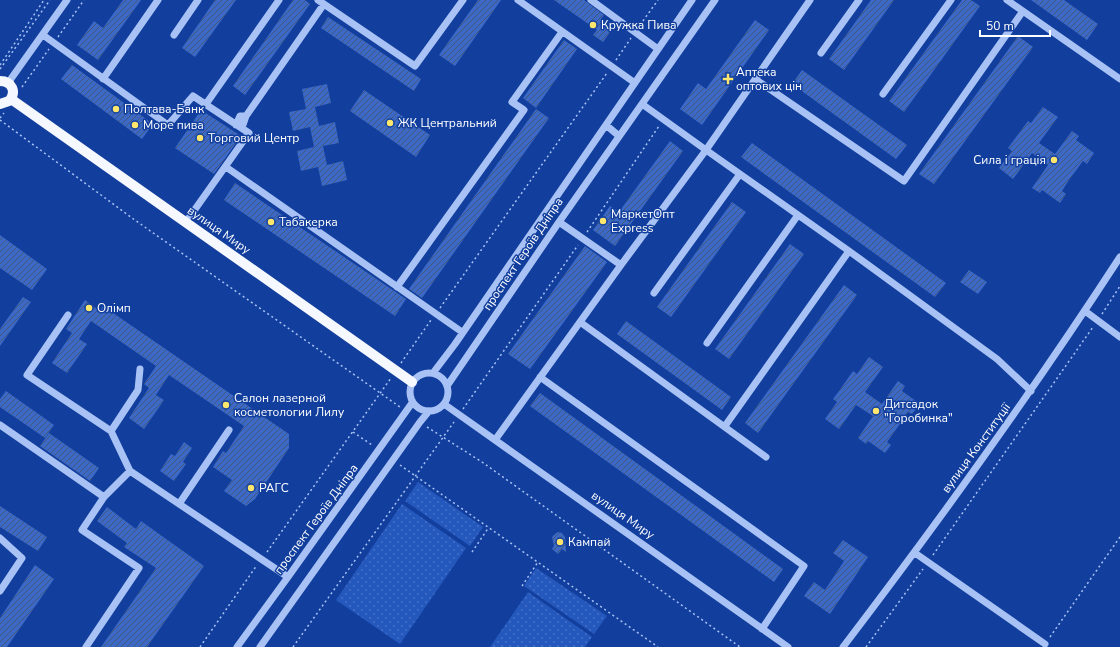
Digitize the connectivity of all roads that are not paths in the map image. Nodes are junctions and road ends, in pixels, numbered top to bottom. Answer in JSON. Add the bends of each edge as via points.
{"nodes":[{"id":1,"x":67,"y":0,"type":"edge"},
{"id":2,"x":158,"y":0,"type":"edge"},
{"id":3,"x":198,"y":0,"type":"edge"},
{"id":4,"x":279,"y":0,"type":"edge"},
{"id":5,"x":463,"y":0,"type":"edge"},
{"id":6,"x":518,"y":0,"type":"edge"},
{"id":7,"x":692,"y":0,"type":"edge"},
{"id":8,"x":715,"y":0,"type":"edge"},
{"id":9,"x":810,"y":0,"type":"edge"},
{"id":10,"x":859,"y":0,"type":"edge"},
{"id":11,"x":951,"y":0,"type":"edge"},
{"id":12,"x":1008,"y":0,"type":"edge"},
{"id":13,"x":595,"y":1,"type":"edge"},
{"id":14,"x":321,"y":2,"type":"edge"},
{"id":15,"x":1023,"y":11,"type":"junction"},
{"id":16,"x":562,"y":32,"type":"junction"},
{"id":17,"x":43,"y":34,"type":"junction"},
{"id":18,"x":174,"y":35,"type":"dead end"},
{"id":19,"x":658,"y":49,"type":"junction"},
{"id":20,"x":820,"y":53,"type":"dead end"},
{"id":21,"x":103,"y":79,"type":"junction"},
{"id":22,"x":756,"y":79,"type":"junction"},
{"id":23,"x":1120,"y":79,"type":"edge"},
{"id":24,"x":4,"y":82,"type":"edge"},
{"id":25,"x":635,"y":83,"type":"junction"},
{"id":26,"x":883,"y":94,"type":"dead end"},
{"id":27,"x":12,"y":99,"type":"junction"},
{"id":28,"x":0,"y":104,"type":"edge"},
{"id":29,"x":206,"y":104,"type":"junction"},
{"id":30,"x":642,"y":104,"type":"junction"},
{"id":31,"x":236,"y":125,"type":"junction"},
{"id":32,"x":606,"y":125,"type":"junction"},
{"id":33,"x":619,"y":136,"type":"junction"},
{"id":34,"x":706,"y":150,"type":"junction"},
{"id":35,"x":226,"y":167,"type":"junction"},
{"id":36,"x":740,"y":174,"type":"junction"},
{"id":37,"x":798,"y":215,"type":"junction"},
{"id":38,"x":186,"y":222,"type":"junction"},
{"id":39,"x":559,"y":222,"type":"junction"},
{"id":40,"x":849,"y":251,"type":"junction"},
{"id":41,"x":1120,"y":257,"type":"edge"},
{"id":42,"x":621,"y":265,"type":"junction"},
{"id":43,"x":397,"y":286,"type":"junction"},
{"id":44,"x":654,"y":293,"type":"dead end"},
{"id":45,"x":1085,"y":311,"type":"junction"},
{"id":46,"x":68,"y":315,"type":"dead end"},
{"id":47,"x":580,"y":322,"type":"junction"},
{"id":48,"x":462,"y":332,"type":"junction"},
{"id":49,"x":1120,"y":336,"type":"edge"},
{"id":50,"x":707,"y":343,"type":"dead end"},
{"id":51,"x":140,"y":369,"type":"dead end"},
{"id":52,"x":433,"y":373,"type":"junction"},
{"id":53,"x":540,"y":377,"type":"junction"},
{"id":54,"x":412,"y":382,"type":"junction"},
{"id":55,"x":447,"y":386,"type":"junction"},
{"id":56,"x":1031,"y":391,"type":"junction"},
{"id":57,"x":412,"y":403,"type":"junction"},
{"id":58,"x":444,"y":404,"type":"junction"},
{"id":59,"x":429,"y":412,"type":"junction"},
{"id":60,"x":0,"y":425,"type":"edge"},
{"id":61,"x":724,"y":426,"type":"junction"},
{"id":62,"x":229,"y":430,"type":"dead end"},
{"id":63,"x":111,"y":431,"type":"junction"},
{"id":64,"x":495,"y":440,"type":"junction"},
{"id":65,"x":766,"y":457,"type":"dead end"},
{"id":66,"x":130,"y":471,"type":"junction"},
{"id":67,"x":104,"y":497,"type":"junction"},
{"id":68,"x":179,"y":504,"type":"junction"},
{"id":69,"x":0,"y":538,"type":"edge"},
{"id":70,"x":914,"y":553,"type":"junction"},
{"id":71,"x":288,"y":577,"type":"junction"},
{"id":72,"x":0,"y":591,"type":"edge"},
{"id":73,"x":762,"y":629,"type":"junction"},
{"id":74,"x":1045,"y":644,"type":"road end"},
{"id":75,"x":86,"y":647,"type":"edge"},
{"id":76,"x":237,"y":647,"type":"edge"},
{"id":77,"x":260,"y":647,"type":"edge"},
{"id":78,"x":788,"y":647,"type":"edge"},
{"id":79,"x":843,"y":647,"type":"edge"}],
"edges":[{"from":1,"to":17,"type":"street"},
{"from":2,"to":21,"type":"street"},
{"from":3,"to":18,"type":"street"},
{"from":4,"to":29,"type":"street"},
{"from":5,"to":14,"type":"street","via":[[415,66]]},
{"from":6,"to":16,"type":"street"},
{"from":7,"to":19,"type":"street","name":"проспект Героїв Дніпра"},
{"from":8,"to":30,"type":"street","name":"проспект Героїв Дніпра"},
{"from":9,"to":22,"type":"street"},
{"from":10,"to":20,"type":"street"},
{"from":11,"to":26,"type":"street"},
{"from":12,"to":15,"type":"street"},
{"from":13,"to":19,"type":"street"},
{"from":14,"to":31,"type":"street","via":[[246,116],[240,116]]},
{"from":15,"to":22,"type":"street","via":[[904,181]]},
{"from":15,"to":23,"type":"street"},
{"from":16,"to":25,"type":"street"},
{"from":16,"to":43,"type":"street","via":[[512,102],[524,110]]},
{"from":17,"to":21,"type":"street"},
{"from":17,"to":24,"type":"street"},
{"from":19,"to":25,"type":"street","name":"проспект Героїв Дніпра"},
{"from":21,"to":29,"type":"street","via":[[168,125],[193,96]]},
{"from":22,"to":34,"type":"street"},
{"from":24,"to":27,"type":"main road","via":[[12,89]]},
{"from":25,"to":32,"type":"street","name":"проспект Героїв Дніпра"},
{"from":27,"to":28,"type":"main road"},
{"from":27,"to":38,"type":"main road","name":"вулиця Миру"},
{"from":29,"to":31,"type":"street"},
{"from":30,"to":33,"type":"street","name":"проспект Героїв Дніпра"},
{"from":30,"to":34,"type":"street"},
{"from":31,"to":35,"type":"street","via":[[249,133]]},
{"from":32,"to":33,"type":"street"},
{"from":32,"to":48,"type":"street","name":"проспект Героїв Дніпра"},
{"from":33,"to":39,"type":"street","name":"проспект Героїв Дніпра"},
{"from":34,"to":36,"type":"street"},
{"from":34,"to":42,"type":"street"},
{"from":35,"to":38,"type":"street"},
{"from":35,"to":43,"type":"street"},
{"from":36,"to":37,"type":"street"},
{"from":36,"to":44,"type":"street"},
{"from":37,"to":40,"type":"street"},
{"from":37,"to":50,"type":"street"},
{"from":38,"to":54,"type":"main road","name":"вулиця Миру"},
{"from":39,"to":42,"type":"street"},
{"from":39,"to":55,"type":"street","name":"проспект Героїв Дніпра"},
{"from":40,"to":56,"type":"street","via":[[998,359]]},
{"from":40,"to":61,"type":"street"},
{"from":41,"to":45,"type":"street","name":"вулиця Конституції"},
{"from":42,"to":47,"type":"street"},
{"from":43,"to":48,"type":"street"},
{"from":45,"to":49,"type":"street"},
{"from":45,"to":56,"type":"street","name":"вулиця Конституції"},
{"from":46,"to":63,"type":"street","via":[[27,375]]},
{"from":47,"to":53,"type":"street"},
{"from":47,"to":61,"type":"street"},
{"from":48,"to":52,"type":"street","name":"проспект Героїв Дніпра"},
{"from":51,"to":63,"type":"street","via":[[138,390]]},
{"from":52,"to":54,"type":"street","via":[[421,374]]},
{"from":52,"to":55,"type":"street","via":[[444,380]]},
{"from":53,"to":64,"type":"street"},
{"from":53,"to":73,"type":"street","via":[[804,566]]},
{"from":54,"to":57,"type":"street"},
{"from":55,"to":58,"type":"street"},
{"from":56,"to":70,"type":"street","name":"вулиця Конституції"},
{"from":57,"to":59,"type":"street","via":[[419,409]]},
{"from":57,"to":71,"type":"street","name":"проспект Героїв Дніпра"},
{"from":58,"to":59,"type":"street"},
{"from":58,"to":64,"type":"street","name":"вулиця Миру"},
{"from":59,"to":77,"type":"street"},
{"from":60,"to":67,"type":"street"},
{"from":61,"to":65,"type":"street"},
{"from":62,"to":68,"type":"street"},
{"from":63,"to":66,"type":"street"},
{"from":64,"to":73,"type":"street","name":"вулиця Миру"},
{"from":66,"to":67,"type":"street"},
{"from":66,"to":68,"type":"street"},
{"from":67,"to":75,"type":"street","via":[[82,530],[140,568]]},
{"from":68,"to":71,"type":"street"},
{"from":69,"to":72,"type":"street","via":[[22,558]]},
{"from":70,"to":74,"type":"street"},
{"from":70,"to":79,"type":"street","name":"вулиця Конституції"},
{"from":71,"to":76,"type":"street","name":"проспект Героїв Дніпра"},
{"from":73,"to":78,"type":"street","name":"вулиця Миру"}]}
